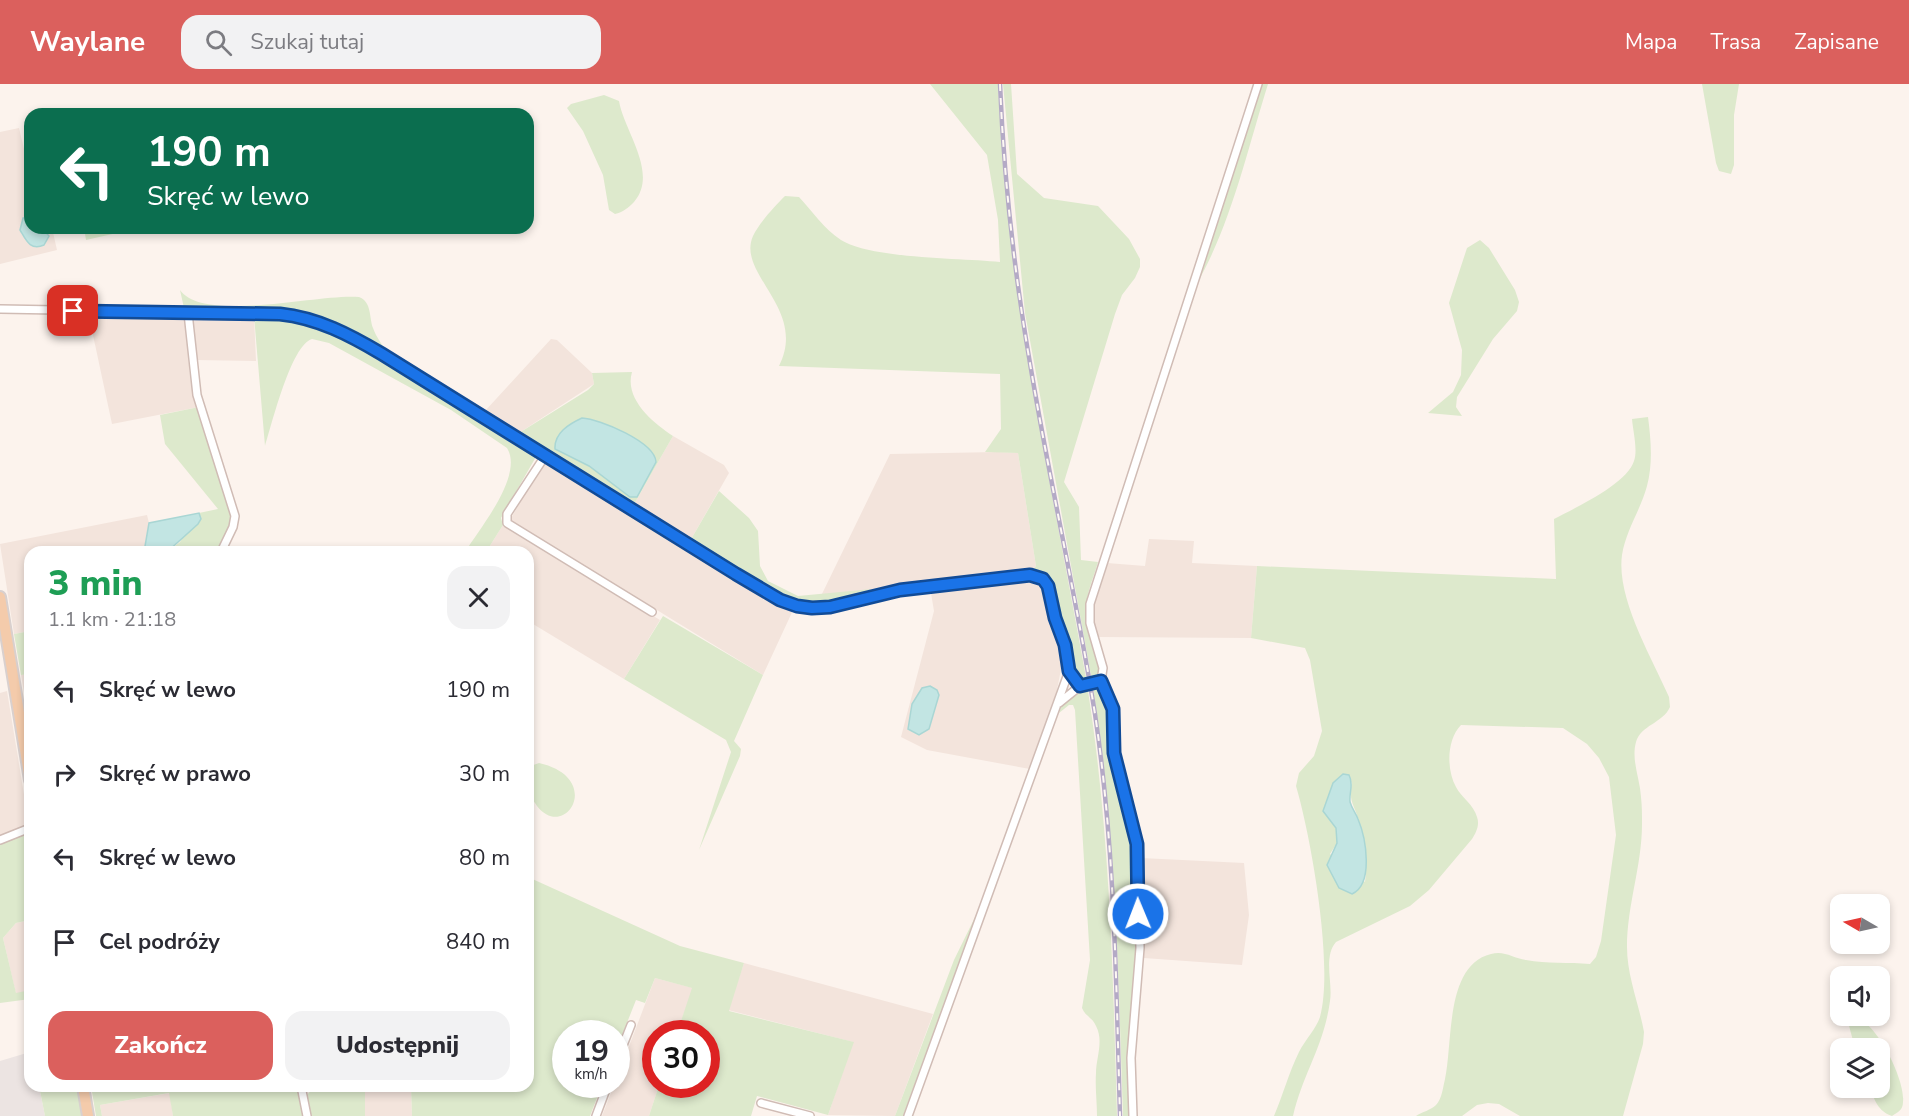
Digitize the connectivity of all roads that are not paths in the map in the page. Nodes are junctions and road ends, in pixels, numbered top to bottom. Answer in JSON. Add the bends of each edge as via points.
{"nodes":[{"id":1,"x":1258,"y":84,"type":"edge"},
{"id":2,"x":0,"y":309,"type":"edge"},
{"id":3,"x":188,"y":313,"type":"junction"},
{"id":4,"x":545,"y":456,"type":"junction"},
{"id":5,"x":224,"y":546,"type":"edge"},
{"id":6,"x":0,"y":597,"type":"edge"},
{"id":7,"x":652,"y":612,"type":"dead end"},
{"id":8,"x":1069,"y":671,"type":"junction"},
{"id":9,"x":1101,"y":681,"type":"junction"},
{"id":10,"x":1080,"y":686,"type":"junction"},
{"id":11,"x":1059,"y":703,"type":"junction"},
{"id":12,"x":24,"y":743,"type":"edge"},
{"id":13,"x":24,"y":830,"type":"edge"},
{"id":14,"x":0,"y":840,"type":"edge"},
{"id":15,"x":84,"y":1092,"type":"edge"},
{"id":16,"x":303,"y":1092,"type":"edge"},
{"id":17,"x":603,"y":1098,"type":"edge"},
{"id":18,"x":761,"y":1103,"type":"dead end"},
{"id":19,"x":88,"y":1116,"type":"edge"},
{"id":20,"x":307,"y":1116,"type":"edge"},
{"id":21,"x":596,"y":1116,"type":"edge"},
{"id":22,"x":810,"y":1116,"type":"edge"},
{"id":23,"x":908,"y":1116,"type":"edge"},
{"id":24,"x":1133,"y":1116,"type":"edge"}],
"edges":[{"from":1,"to":9,"type":"street","via":[[1091,595],[1089,613],[1103,668]]},
{"from":2,"to":3,"type":"street"},
{"from":3,"to":4,"type":"street","via":[[280,314],[327,325],[382,354]]},
{"from":3,"to":5,"type":"street","via":[[197,395],[235,516]]},
{"from":4,"to":7,"type":"street","via":[[507,514],[507,523]]},
{"from":4,"to":8,"type":"street","via":[[751,583],[797,606],[821,608],[900,590],[1038,576],[1048,586]]},
{"from":6,"to":12,"type":"main road"},
{"from":8,"to":10,"type":"street"},
{"from":8,"to":11,"type":"street"},
{"from":9,"to":10,"type":"street"},
{"from":9,"to":24,"type":"street","via":[[1113,709],[1114,753],[1138,852],[1140,948],[1131,1058]]},
{"from":10,"to":11,"type":"street"},
{"from":11,"to":23,"type":"street"},
{"from":13,"to":14,"type":"street"},
{"from":15,"to":19,"type":"main road"},
{"from":16,"to":20,"type":"street"},
{"from":17,"to":21,"type":"street"},
{"from":18,"to":22,"type":"street"}]}
